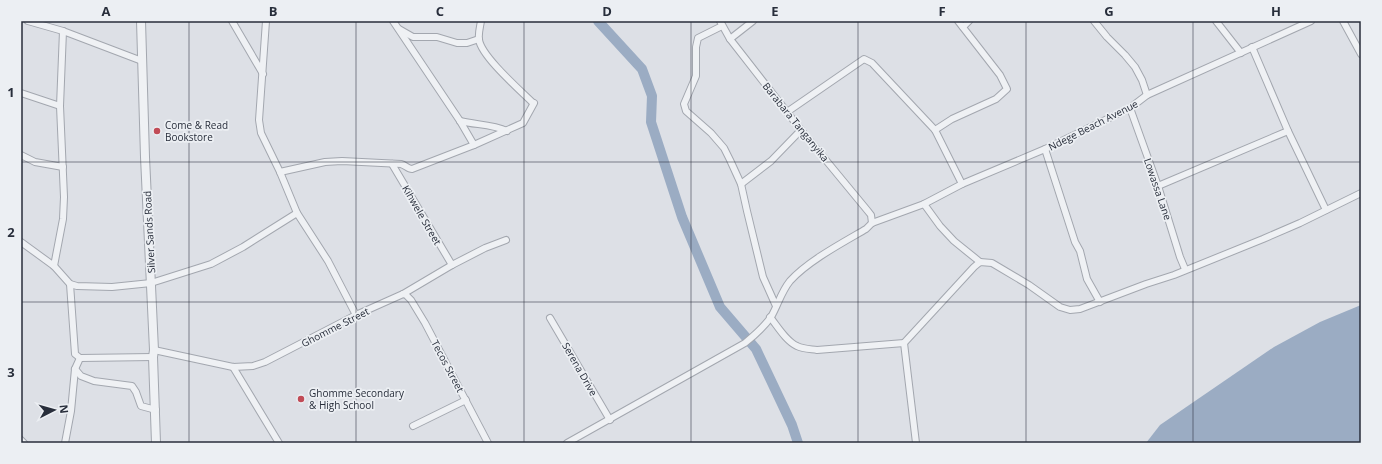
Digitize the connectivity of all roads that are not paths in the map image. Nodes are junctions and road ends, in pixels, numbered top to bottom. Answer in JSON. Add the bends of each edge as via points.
{"nodes":[{"id":1,"x":28,"y":21,"type":"edge"},
{"id":2,"x":141,"y":21,"type":"edge"},
{"id":3,"x":232,"y":21,"type":"edge"},
{"id":4,"x":266,"y":21,"type":"edge"},
{"id":5,"x":393,"y":21,"type":"edge"},
{"id":6,"x":481,"y":21,"type":"edge"},
{"id":7,"x":753,"y":21,"type":"edge"},
{"id":8,"x":958,"y":21,"type":"edge"},
{"id":9,"x":969,"y":21,"type":"edge"},
{"id":10,"x":1094,"y":21,"type":"edge"},
{"id":11,"x":1216,"y":21,"type":"edge"},
{"id":12,"x":1311,"y":21,"type":"edge"},
{"id":13,"x":1343,"y":21,"type":"edge"},
{"id":14,"x":721,"y":23,"type":"edge"},
{"id":15,"x":49,"y":24,"type":"edge"},
{"id":16,"x":963,"y":26,"type":"junction"},
{"id":17,"x":397,"y":28,"type":"junction"},
{"id":18,"x":64,"y":31,"type":"junction"},
{"id":19,"x":479,"y":39,"type":"junction"},
{"id":20,"x":730,"y":39,"type":"junction"},
{"id":21,"x":1252,"y":47,"type":"junction"},
{"id":22,"x":1241,"y":53,"type":"junction"},
{"id":23,"x":1361,"y":54,"type":"edge"},
{"id":24,"x":142,"y":61,"type":"junction"},
{"id":25,"x":263,"y":74,"type":"junction"},
{"id":26,"x":21,"y":93,"type":"edge"},
{"id":27,"x":1148,"y":96,"type":"junction"},
{"id":28,"x":60,"y":106,"type":"junction"},
{"id":29,"x":1130,"y":108,"type":"junction"},
{"id":30,"x":787,"y":112,"type":"junction"},
{"id":31,"x":460,"y":121,"type":"junction"},
{"id":32,"x":801,"y":130,"type":"junction"},
{"id":33,"x":935,"y":130,"type":"junction"},
{"id":34,"x":507,"y":131,"type":"junction"},
{"id":35,"x":1288,"y":131,"type":"junction"},
{"id":36,"x":474,"y":145,"type":"junction"},
{"id":37,"x":1045,"y":149,"type":"junction"},
{"id":38,"x":21,"y":155,"type":"edge"},
{"id":39,"x":392,"y":164,"type":"junction"},
{"id":40,"x":63,"y":167,"type":"junction"},
{"id":41,"x":280,"y":172,"type":"junction"},
{"id":42,"x":741,"y":184,"type":"junction"},
{"id":43,"x":962,"y":184,"type":"junction"},
{"id":44,"x":1158,"y":186,"type":"junction"},
{"id":45,"x":1361,"y":193,"type":"edge"},
{"id":46,"x":924,"y":204,"type":"junction"},
{"id":47,"x":1326,"y":210,"type":"junction"},
{"id":48,"x":297,"y":213,"type":"junction"},
{"id":49,"x":872,"y":223,"type":"junction"},
{"id":50,"x":506,"y":240,"type":"dead end"},
{"id":51,"x":21,"y":242,"type":"edge"},
{"id":52,"x":980,"y":262,"type":"junction"},
{"id":53,"x":452,"y":265,"type":"junction"},
{"id":54,"x":54,"y":266,"type":"junction"},
{"id":55,"x":1185,"y":270,"type":"junction"},
{"id":56,"x":151,"y":283,"type":"junction"},
{"id":57,"x":70,"y":284,"type":"junction"},
{"id":58,"x":403,"y":294,"type":"junction"},
{"id":59,"x":1100,"y":302,"type":"junction"},
{"id":60,"x":776,"y":306,"type":"junction"},
{"id":61,"x":356,"y":315,"type":"junction"},
{"id":62,"x":770,"y":317,"type":"junction"},
{"id":63,"x":550,"y":318,"type":"dead end"},
{"id":64,"x":904,"y":343,"type":"junction"},
{"id":65,"x":154,"y":354,"type":"junction"},
{"id":66,"x":80,"y":358,"type":"junction"},
{"id":67,"x":233,"y":367,"type":"junction"},
{"id":68,"x":75,"y":369,"type":"junction"},
{"id":69,"x":466,"y":400,"type":"junction"},
{"id":70,"x":156,"y":410,"type":"junction"},
{"id":71,"x":610,"y":420,"type":"junction"},
{"id":72,"x":413,"y":426,"type":"dead end"},
{"id":73,"x":21,"y":440,"type":"edge"},
{"id":74,"x":24,"y":443,"type":"edge"},
{"id":75,"x":65,"y":443,"type":"edge"},
{"id":76,"x":156,"y":443,"type":"edge"},
{"id":77,"x":279,"y":443,"type":"edge"},
{"id":78,"x":488,"y":443,"type":"edge"},
{"id":79,"x":567,"y":443,"type":"edge"},
{"id":80,"x":916,"y":443,"type":"edge"}],
"edges":[{"from":1,"to":15,"type":"street"},
{"from":2,"to":24,"type":"street","name":"Silver Sands Road"},
{"from":3,"to":25,"type":"street"},
{"from":4,"to":25,"type":"street"},
{"from":5,"to":17,"type":"street"},
{"from":6,"to":19,"type":"street"},
{"from":7,"to":20,"type":"street"},
{"from":8,"to":16,"type":"street"},
{"from":9,"to":16,"type":"street"},
{"from":10,"to":27,"type":"street","via":[[1135,67]]},
{"from":11,"to":22,"type":"street"},
{"from":12,"to":21,"type":"street","name":"Ndege Beach Avenue"},
{"from":13,"to":23,"type":"street"},
{"from":14,"to":20,"type":"street","name":"Barabara Tanganyika"},
{"from":14,"to":42,"type":"street","via":[[698,38],[696,76],[684,104],[686,111],[724,148]]},
{"from":15,"to":18,"type":"street"},
{"from":16,"to":33,"type":"street","via":[[1000,75],[1007,89],[996,99],[952,119]]},
{"from":17,"to":19,"type":"street","via":[[413,36],[437,36],[456,43]]},
{"from":17,"to":31,"type":"street"},
{"from":18,"to":24,"type":"street"},
{"from":18,"to":28,"type":"street"},
{"from":19,"to":34,"type":"street","via":[[493,63],[533,103],[523,122]]},
{"from":20,"to":30,"type":"street","name":"Barabara Tanganyika"},
{"from":21,"to":22,"type":"street","name":"Ndege Beach Avenue"},
{"from":21,"to":35,"type":"street"},
{"from":22,"to":27,"type":"street","name":"Ndege Beach Avenue"},
{"from":24,"to":56,"type":"street","name":"Silver Sands Road"},
{"from":25,"to":41,"type":"street","via":[[260,127],[264,141]]},
{"from":26,"to":28,"type":"street"},
{"from":27,"to":29,"type":"street","name":"Ndege Beach Avenue"},
{"from":28,"to":40,"type":"street"},
{"from":29,"to":37,"type":"street","name":"Ndege Beach Avenue"},
{"from":29,"to":44,"type":"street","name":"Lowassa Lane"},
{"from":30,"to":32,"type":"street","name":"Barabara Tanganyika"},
{"from":30,"to":33,"type":"street","via":[[864,59],[872,63]]},
{"from":31,"to":34,"type":"street"},
{"from":31,"to":36,"type":"street"},
{"from":32,"to":42,"type":"street","via":[[771,161]]},
{"from":32,"to":49,"type":"street","name":"Barabara Tanganyika","via":[[868,210]]},
{"from":33,"to":43,"type":"street"},
{"from":34,"to":36,"type":"street"},
{"from":35,"to":44,"type":"street"},
{"from":35,"to":47,"type":"street"},
{"from":36,"to":39,"type":"street","via":[[412,169],[401,164]]},
{"from":37,"to":43,"type":"street","name":"Ndege Beach Avenue"},
{"from":37,"to":59,"type":"street","via":[[1085,272]]},
{"from":38,"to":40,"type":"street","via":[[35,162]]},
{"from":39,"to":41,"type":"street","via":[[325,162]]},
{"from":39,"to":53,"type":"street","name":"Kihwele Street"},
{"from":40,"to":54,"type":"street","via":[[63,219]]},
{"from":41,"to":48,"type":"street"},
{"from":42,"to":60,"type":"street","via":[[763,277]]},
{"from":43,"to":46,"type":"street","name":"Ndege Beach Avenue"},
{"from":44,"to":55,"type":"street","name":"Lowassa Lane"},
{"from":45,"to":47,"type":"street"},
{"from":46,"to":49,"type":"street","name":"Ndege Beach Avenue"},
{"from":46,"to":52,"type":"street","via":[[954,241]]},
{"from":47,"to":55,"type":"street","via":[[1263,239]]},
{"from":48,"to":56,"type":"street","via":[[243,248],[211,264]]},
{"from":48,"to":61,"type":"street","via":[[328,261]]},
{"from":49,"to":60,"type":"street","name":"Ndege Beach Avenue","via":[[804,268],[790,281]]},
{"from":50,"to":53,"type":"street","name":"Ghomme Street"},
{"from":51,"to":54,"type":"street"},
{"from":52,"to":59,"type":"street","via":[[992,263],[1060,307],[1080,309]]},
{"from":52,"to":64,"type":"street"},
{"from":53,"to":58,"type":"street","name":"Ghomme Street"},
{"from":54,"to":57,"type":"street"},
{"from":55,"to":59,"type":"street"},
{"from":56,"to":57,"type":"street","via":[[112,287]]},
{"from":56,"to":65,"type":"street","name":"Silver Sands Road"},
{"from":57,"to":66,"type":"street","via":[[75,354]]},
{"from":58,"to":61,"type":"street","name":"Ghomme Street"},
{"from":58,"to":69,"type":"street","name":"Tecos Street","via":[[411,300],[425,323]]},
{"from":60,"to":62,"type":"street","name":"Ndege Beach Avenue"},
{"from":61,"to":67,"type":"street","name":"Ghomme Street","via":[[265,362],[253,366]]},
{"from":62,"to":64,"type":"street","via":[[789,340],[804,348],[817,350]]},
{"from":62,"to":71,"type":"street","name":"Ndege Beach Avenue","via":[[763,328],[745,343]]},
{"from":63,"to":71,"type":"street","name":"Serena Drive"},
{"from":64,"to":80,"type":"street"},
{"from":65,"to":66,"type":"street","name":"Ghomme Street"},
{"from":65,"to":67,"type":"street","name":"Ghomme Street"},
{"from":65,"to":70,"type":"street","name":"Silver Sands Road"},
{"from":66,"to":68,"type":"street"},
{"from":67,"to":77,"type":"street"},
{"from":68,"to":70,"type":"street","via":[[81,376],[94,382],[132,386],[141,406]]},
{"from":68,"to":75,"type":"street"},
{"from":69,"to":72,"type":"street"},
{"from":69,"to":78,"type":"street","name":"Tecos Street"},
{"from":70,"to":76,"type":"street","name":"Silver Sands Road"},
{"from":71,"to":79,"type":"street","name":"Ndege Beach Avenue"},
{"from":73,"to":74,"type":"street"}]}
